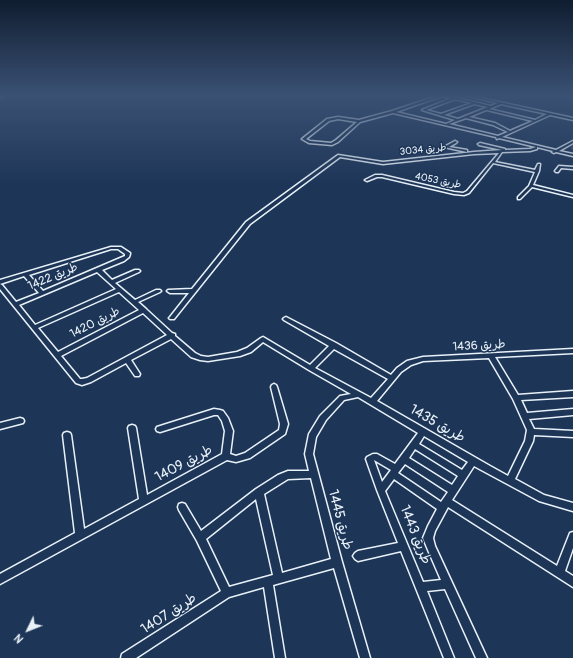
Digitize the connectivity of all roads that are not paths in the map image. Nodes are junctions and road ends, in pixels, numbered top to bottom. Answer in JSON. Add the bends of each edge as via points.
{"nodes":[{"id":1,"x":321,"y":126,"type":"edge"},
{"id":2,"x":353,"y":126,"type":"edge"},
{"id":3,"x":448,"y":126,"type":"edge"},
{"id":4,"x":497,"y":126,"type":"edge"},
{"id":5,"x":523,"y":126,"type":"edge"},
{"id":6,"x":510,"y":132,"type":"junction"},
{"id":7,"x":497,"y":138,"type":"junction"},
{"id":8,"x":455,"y":142,"type":"dead end"},
{"id":9,"x":573,"y":142,"type":"edge"},
{"id":10,"x":480,"y":144,"type":"dead end"},
{"id":11,"x":536,"y":148,"type":"junction"},
{"id":12,"x":501,"y":152,"type":"junction"},
{"id":13,"x":508,"y":152,"type":"junction"},
{"id":14,"x":554,"y":152,"type":"junction"},
{"id":15,"x":474,"y":153,"type":"junction"},
{"id":16,"x":573,"y":155,"type":"edge"},
{"id":17,"x":492,"y":162,"type":"junction"},
{"id":18,"x":539,"y":165,"type":"dead end"},
{"id":19,"x":573,"y":168,"type":"edge"},
{"id":20,"x":537,"y":171,"type":"junction"},
{"id":21,"x":557,"y":171,"type":"dead end"},
{"id":22,"x":367,"y":180,"type":"dead end"},
{"id":23,"x":531,"y":186,"type":"junction"},
{"id":24,"x":573,"y":196,"type":"edge"},
{"id":25,"x":519,"y":198,"type":"dead end"},
{"id":26,"x":98,"y":270,"type":"junction"},
{"id":27,"x":137,"y":271,"type":"dead end"},
{"id":28,"x":25,"y":274,"type":"junction"},
{"id":29,"x":0,"y":282,"type":"edge"},
{"id":30,"x":112,"y":282,"type":"junction"},
{"id":31,"x":0,"y":286,"type":"edge"},
{"id":32,"x":120,"y":290,"type":"junction"},
{"id":33,"x":158,"y":290,"type":"dead end"},
{"id":34,"x":170,"y":291,"type":"dead end"},
{"id":35,"x":194,"y":291,"type":"junction"},
{"id":36,"x":42,"y":293,"type":"junction"},
{"id":37,"x":134,"y":302,"type":"junction"},
{"id":38,"x":16,"y":305,"type":"junction"},
{"id":39,"x":144,"y":310,"type":"junction"},
{"id":40,"x":172,"y":318,"type":"dead end"},
{"id":41,"x":286,"y":319,"type":"dead end"},
{"id":42,"x":34,"y":328,"type":"junction"},
{"id":43,"x":173,"y":335,"type":"junction"},
{"id":44,"x":334,"y":345,"type":"junction"},
{"id":45,"x":573,"y":351,"type":"edge"},
{"id":46,"x":57,"y":355,"type":"junction"},
{"id":47,"x":492,"y":356,"type":"junction"},
{"id":48,"x":127,"y":360,"type":"junction"},
{"id":49,"x":311,"y":368,"type":"junction"},
{"id":50,"x":137,"y":374,"type":"dead end"},
{"id":51,"x":392,"y":378,"type":"junction"},
{"id":52,"x":342,"y":386,"type":"junction"},
{"id":53,"x":274,"y":387,"type":"dead end"},
{"id":54,"x":573,"y":394,"type":"edge"},
{"id":55,"x":358,"y":395,"type":"junction"},
{"id":56,"x":342,"y":398,"type":"junction"},
{"id":57,"x":516,"y":398,"type":"junction"},
{"id":58,"x":372,"y":402,"type":"junction"},
{"id":59,"x":573,"y":412,"type":"edge"},
{"id":60,"x":525,"y":416,"type":"junction"},
{"id":61,"x":20,"y":422,"type":"dead end"},
{"id":62,"x":0,"y":426,"type":"edge"},
{"id":63,"x":132,"y":428,"type":"dead end"},
{"id":64,"x":160,"y":429,"type":"dead end"},
{"id":65,"x":423,"y":432,"type":"junction"},
{"id":66,"x":530,"y":432,"type":"junction"},
{"id":67,"x":573,"y":434,"type":"edge"},
{"id":68,"x":67,"y":435,"type":"dead end"},
{"id":69,"x":414,"y":445,"type":"junction"},
{"id":70,"x":226,"y":456,"type":"junction"},
{"id":71,"x":404,"y":459,"type":"junction"},
{"id":72,"x":472,"y":461,"type":"junction"},
{"id":73,"x":395,"y":471,"type":"junction"},
{"id":74,"x":313,"y":474,"type":"junction"},
{"id":75,"x":463,"y":475,"type":"junction"},
{"id":76,"x":510,"y":481,"type":"junction"},
{"id":77,"x":381,"y":490,"type":"junction"},
{"id":78,"x":454,"y":491,"type":"junction"},
{"id":79,"x":259,"y":492,"type":"junction"},
{"id":80,"x":144,"y":501,"type":"junction"},
{"id":81,"x":445,"y":505,"type":"junction"},
{"id":82,"x":182,"y":506,"type":"dead end"},
{"id":83,"x":573,"y":507,"type":"edge"},
{"id":84,"x":80,"y":535,"type":"junction"},
{"id":85,"x":573,"y":536,"type":"edge"},
{"id":86,"x":200,"y":538,"type":"junction"},
{"id":87,"x":404,"y":546,"type":"junction"},
{"id":88,"x":358,"y":556,"type":"dead end"},
{"id":89,"x":337,"y":562,"type":"junction"},
{"id":90,"x":560,"y":573,"type":"junction"},
{"id":91,"x":0,"y":579,"type":"edge"},
{"id":92,"x":279,"y":579,"type":"junction"},
{"id":93,"x":268,"y":582,"type":"junction"},
{"id":94,"x":573,"y":582,"type":"edge"},
{"id":95,"x":447,"y":584,"type":"junction"},
{"id":96,"x":421,"y":587,"type":"junction"},
{"id":97,"x":227,"y":593,"type":"junction"},
{"id":98,"x":126,"y":658,"type":"edge"},
{"id":99,"x":280,"y":658,"type":"edge"},
{"id":100,"x":365,"y":658,"type":"edge"},
{"id":101,"x":449,"y":658,"type":"edge"},
{"id":102,"x":482,"y":658,"type":"edge"}],
"edges":[{"from":1,"to":2,"type":"street","via":[[304,139],[309,142],[331,144]]},
{"from":3,"to":7,"type":"street"},
{"from":4,"to":6,"type":"street"},
{"from":5,"to":6,"type":"street"},
{"from":6,"to":7,"type":"street"},
{"from":7,"to":11,"type":"street"},
{"from":8,"to":15,"type":"street","via":[[446,147]]},
{"from":9,"to":14,"type":"street"},
{"from":10,"to":13,"type":"street","name":"طريق 3034"},
{"from":11,"to":13,"type":"street","name":"طريق 3034"},
{"from":11,"to":14,"type":"street"},
{"from":12,"to":13,"type":"street","name":"طريق 3034"},
{"from":12,"to":15,"type":"street","name":"طريق 3034"},
{"from":12,"to":17,"type":"street","name":"طريق 4053"},
{"from":14,"to":16,"type":"street"},
{"from":15,"to":35,"type":"street","name":"طريق 3034","via":[[383,162],[341,155],[248,223]]},
{"from":17,"to":20,"type":"street"},
{"from":17,"to":22,"type":"street","name":"طريق 4053","via":[[464,194],[454,194],[382,176]]},
{"from":18,"to":20,"type":"street"},
{"from":19,"to":21,"type":"street","via":[[560,167]]},
{"from":20,"to":23,"type":"street"},
{"from":23,"to":24,"type":"street"},
{"from":23,"to":25,"type":"street"},
{"from":26,"to":28,"type":"street","name":"طريق 1422","via":[[125,258],[128,256],[127,253],[114,247]]},
{"from":26,"to":30,"type":"street"},
{"from":26,"to":36,"type":"street","name":"طريق 1422"},
{"from":27,"to":30,"type":"street"},
{"from":28,"to":29,"type":"street"},
{"from":28,"to":36,"type":"street"},
{"from":30,"to":32,"type":"street"},
{"from":31,"to":38,"type":"street"},
{"from":32,"to":37,"type":"street"},
{"from":32,"to":42,"type":"street","name":"طريق 1420"},
{"from":33,"to":37,"type":"street"},
{"from":34,"to":35,"type":"street"},
{"from":35,"to":40,"type":"street"},
{"from":36,"to":38,"type":"street","name":"طريق 1422"},
{"from":37,"to":39,"type":"street"},
{"from":38,"to":42,"type":"street"},
{"from":39,"to":43,"type":"street"},
{"from":39,"to":46,"type":"street","name":"طريق 1420"},
{"from":41,"to":44,"type":"street"},
{"from":42,"to":46,"type":"street"},
{"from":43,"to":48,"type":"street"},
{"from":43,"to":49,"type":"street","name":"طريق 1435","via":[[194,354],[204,359],[238,354],[249,350],[263,339]]},
{"from":44,"to":49,"type":"street"},
{"from":44,"to":51,"type":"street"},
{"from":45,"to":47,"type":"street","name":"طريق 1436"},
{"from":46,"to":48,"type":"street","via":[[78,381],[82,382]]},
{"from":47,"to":51,"type":"street","name":"طريق 1436","via":[[423,359],[409,363]]},
{"from":47,"to":57,"type":"street"},
{"from":48,"to":50,"type":"street"},
{"from":49,"to":52,"type":"street","name":"طريق 1435"},
{"from":51,"to":58,"type":"street","name":"طريق 1436"},
{"from":52,"to":55,"type":"street","name":"طريق 1435"},
{"from":52,"to":56,"type":"street"},
{"from":53,"to":70,"type":"street","via":[[284,424],[282,432],[247,456],[236,459]]},
{"from":54,"to":57,"type":"street"},
{"from":55,"to":56,"type":"street"},
{"from":55,"to":58,"type":"street","name":"طريق 1435"},
{"from":56,"to":74,"type":"street","name":"طريق 1445","via":[[323,418],[312,436],[309,454]]},
{"from":57,"to":60,"type":"street"},
{"from":58,"to":65,"type":"street","name":"طريق 1435"},
{"from":59,"to":60,"type":"street"},
{"from":60,"to":66,"type":"street"},
{"from":61,"to":62,"type":"street"},
{"from":63,"to":80,"type":"street"},
{"from":64,"to":70,"type":"street","name":"طريق 1409","via":[[214,412],[220,413],[230,431]]},
{"from":65,"to":69,"type":"street"},
{"from":65,"to":72,"type":"street","name":"طريق 1435"},
{"from":66,"to":67,"type":"street"},
{"from":66,"to":76,"type":"street","via":[[529,441]]},
{"from":68,"to":84,"type":"street"},
{"from":69,"to":71,"type":"street"},
{"from":69,"to":75,"type":"street"},
{"from":70,"to":80,"type":"street","name":"طريق 1409"},
{"from":71,"to":73,"type":"street"},
{"from":71,"to":78,"type":"street"},
{"from":72,"to":75,"type":"street"},
{"from":72,"to":76,"type":"street","name":"طريق 1435"},
{"from":73,"to":77,"type":"street"},
{"from":73,"to":77,"type":"street","name":"طريق 1443","via":[[378,457],[370,459]]},
{"from":73,"to":81,"type":"street"},
{"from":74,"to":79,"type":"street","via":[[288,475]]},
{"from":74,"to":89,"type":"street","name":"طريق 1445"},
{"from":75,"to":78,"type":"street"},
{"from":76,"to":83,"type":"street","name":"طريق 1435","via":[[542,498]]},
{"from":77,"to":87,"type":"street","name":"طريق 1443"},
{"from":78,"to":81,"type":"street"},
{"from":79,"to":86,"type":"street"},
{"from":79,"to":92,"type":"street"},
{"from":80,"to":84,"type":"street","name":"طريق 1409"},
{"from":81,"to":90,"type":"street"},
{"from":81,"to":95,"type":"street","via":[[428,538]]},
{"from":82,"to":86,"type":"street"},
{"from":84,"to":91,"type":"street","name":"طريق 1409"},
{"from":85,"to":90,"type":"street"},
{"from":86,"to":97,"type":"street"},
{"from":87,"to":88,"type":"street"},
{"from":87,"to":96,"type":"street","name":"طريق 1443"},
{"from":89,"to":92,"type":"street","name":"طريق 1407"},
{"from":89,"to":100,"type":"street","name":"طريق 1445"},
{"from":90,"to":94,"type":"street"},
{"from":92,"to":93,"type":"street","name":"طريق 1407"},
{"from":93,"to":97,"type":"street","name":"طريق 1407"},
{"from":93,"to":99,"type":"street"},
{"from":95,"to":96,"type":"street"},
{"from":95,"to":102,"type":"street"},
{"from":96,"to":101,"type":"street","name":"طريق 1443"},
{"from":97,"to":98,"type":"street","name":"طريق 1407"}]}
